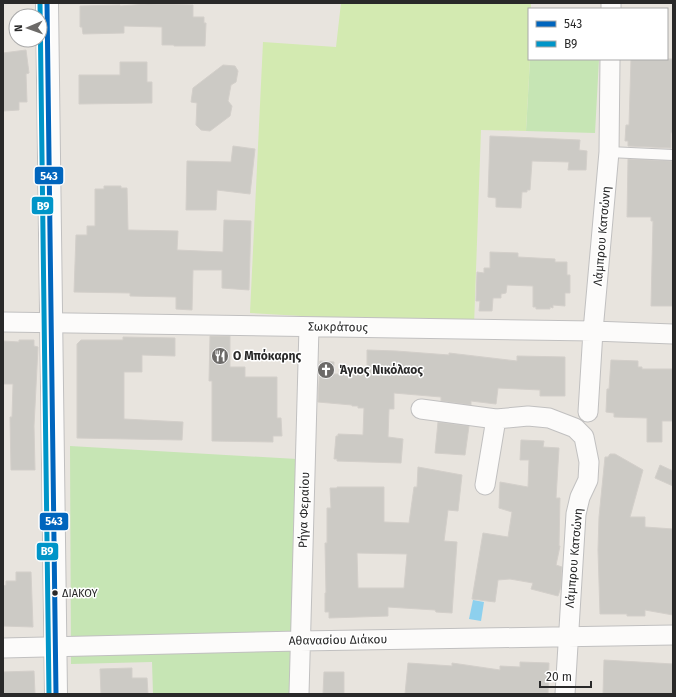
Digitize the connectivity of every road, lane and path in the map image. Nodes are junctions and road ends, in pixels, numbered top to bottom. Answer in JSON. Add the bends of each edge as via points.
{"nodes":[{"id":1,"x":47,"y":3,"type":"edge"},
{"id":2,"x":610,"y":60,"type":"edge"},
{"id":3,"x":609,"y":152,"type":"junction"},
{"id":4,"x":673,"y":155,"type":"edge"},
{"id":5,"x":3,"y":322,"type":"edge"},
{"id":6,"x":51,"y":323,"type":"junction"},
{"id":7,"x":309,"y":327,"type":"junction"},
{"id":8,"x":593,"y":331,"type":"junction"},
{"id":9,"x":673,"y":334,"type":"edge"},
{"id":10,"x":420,"y":409,"type":"dead end"},
{"id":11,"x":588,"y":412,"type":"dead end"},
{"id":12,"x":496,"y":419,"type":"junction"},
{"id":13,"x":485,"y":485,"type":"dead end"},
{"id":14,"x":673,"y":635,"type":"edge"},
{"id":15,"x":568,"y":636,"type":"junction"},
{"id":16,"x":300,"y":641,"type":"junction"},
{"id":17,"x":55,"y":646,"type":"junction"},
{"id":18,"x":3,"y":648,"type":"edge"},
{"id":19,"x":56,"y":694,"type":"edge"},
{"id":20,"x":299,"y":694,"type":"edge"},
{"id":21,"x":565,"y":694,"type":"edge"}],
"edges":[{"from":1,"to":6,"type":"street"},
{"from":2,"to":3,"type":"street","name":"Λάμπρου Κατσώνη"},
{"from":3,"to":4,"type":"lane"},
{"from":3,"to":8,"type":"street","name":"Λάμπρου Κατσώνη"},
{"from":5,"to":6,"type":"street","name":"Σωκράτους"},
{"from":6,"to":7,"type":"street","name":"Σωκράτους"},
{"from":6,"to":17,"type":"street"},
{"from":7,"to":8,"type":"street","name":"Σωκράτους"},
{"from":7,"to":16,"type":"street","name":"Ρήγα Φεραίου"},
{"from":8,"to":9,"type":"street","name":"Σωκράτους"},
{"from":8,"to":11,"type":"street","name":"Λάμπρου Κατσώνη"},
{"from":10,"to":12,"type":"street"},
{"from":12,"to":13,"type":"street"},
{"from":12,"to":15,"type":"street","name":"Λάμπρου Κατσώνη","via":[[528,416],[548,418],[575,428],[584,436],[589,462],[588,480],[576,514]]},
{"from":14,"to":15,"type":"street","name":"Αθανασίου Διάκου"},
{"from":15,"to":16,"type":"street","name":"Αθανασίου Διάκου"},
{"from":15,"to":21,"type":"street","name":"Λάμπρου Κατσώνη"},
{"from":16,"to":17,"type":"street","name":"Αθανασίου Διάκου"},
{"from":16,"to":20,"type":"street","name":"Ρήγα Φεραίου"},
{"from":17,"to":18,"type":"street","name":"Αθανασίου Διάκου"},
{"from":17,"to":19,"type":"street"}]}
